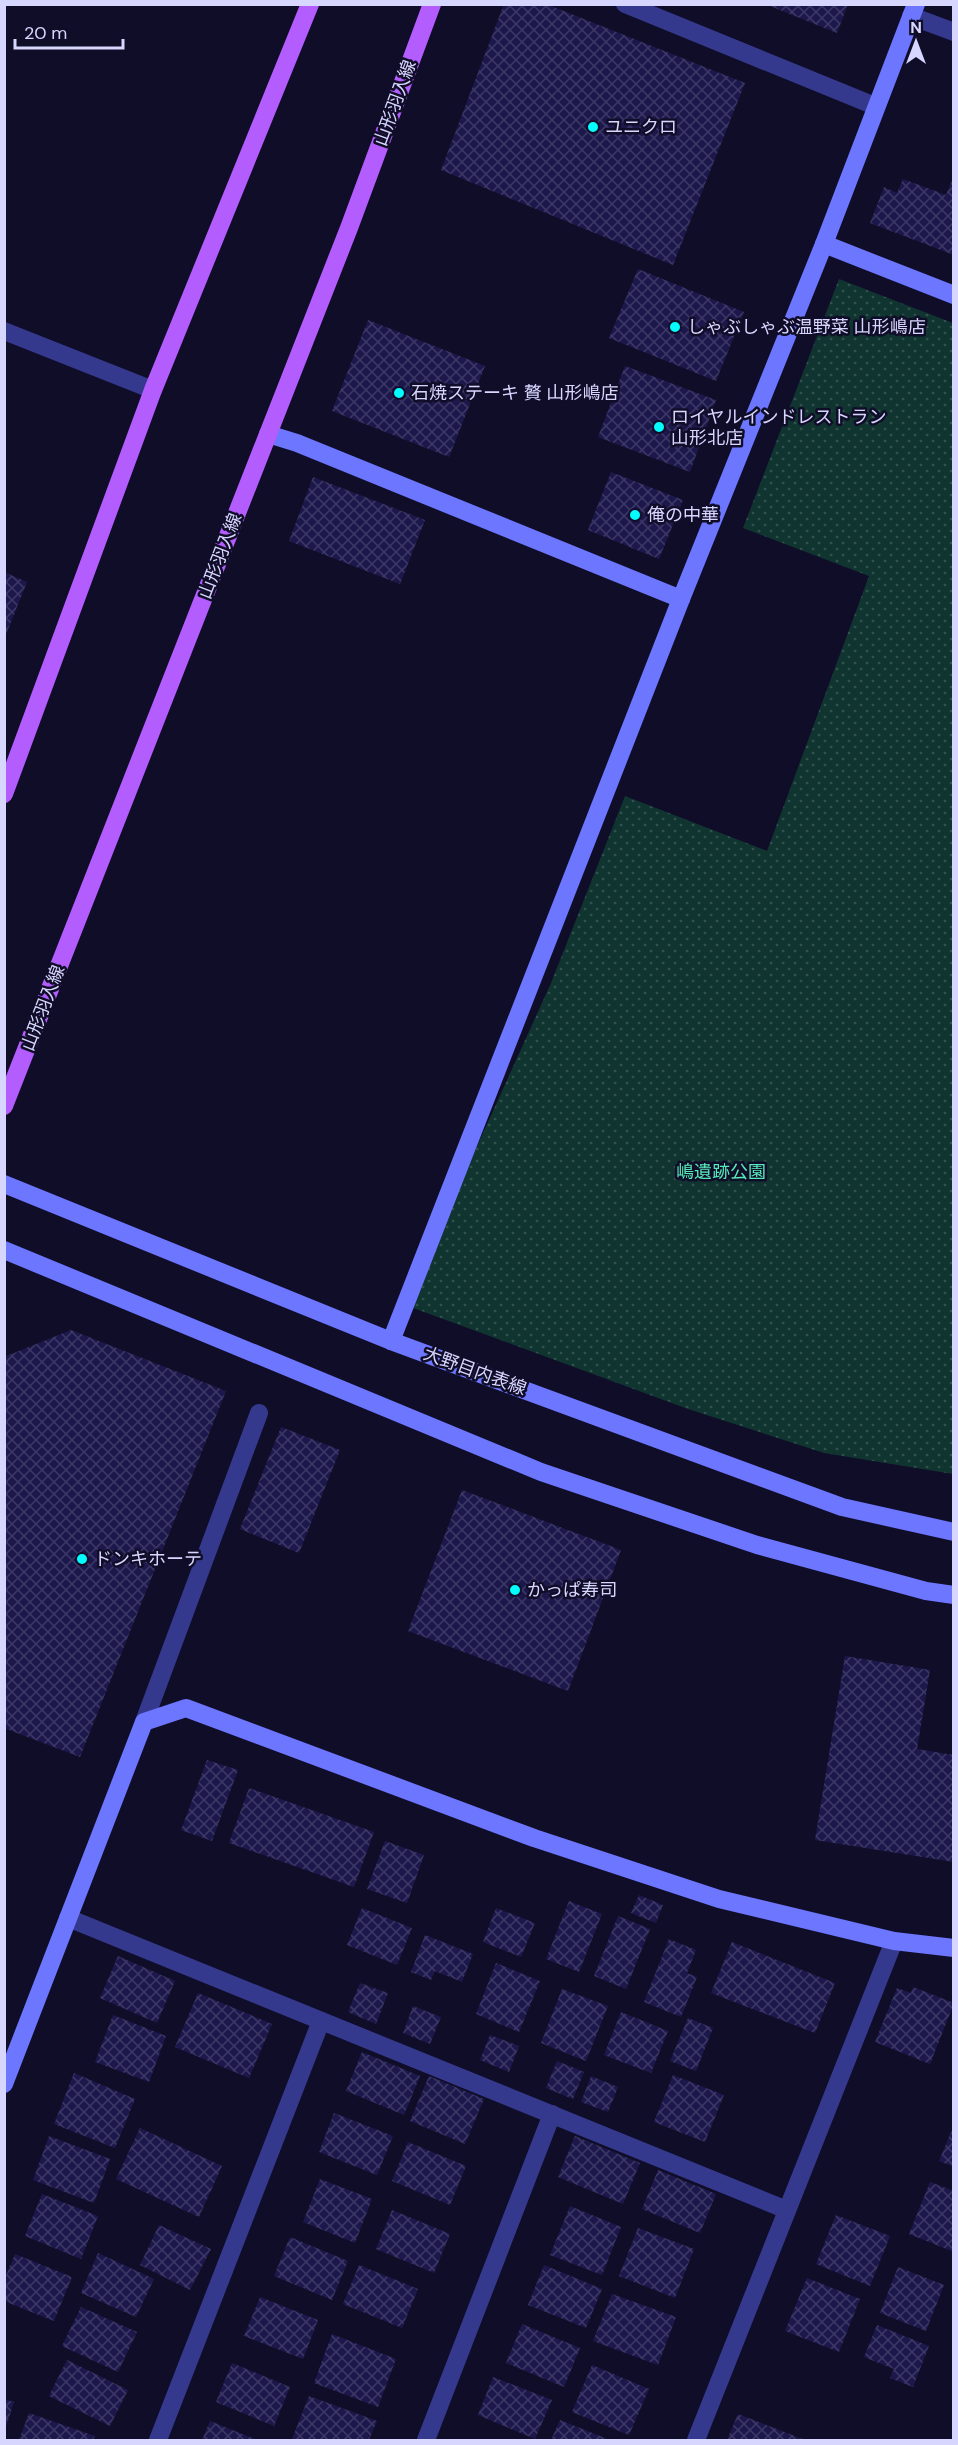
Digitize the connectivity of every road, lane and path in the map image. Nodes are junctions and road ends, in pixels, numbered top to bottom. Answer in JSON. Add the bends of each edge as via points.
{"nodes":[{"id":1,"x":310,"y":4,"type":"edge"},
{"id":2,"x":432,"y":4,"type":"edge"},
{"id":3,"x":625,"y":4,"type":"edge"},
{"id":4,"x":913,"y":10,"type":"edge"},
{"id":5,"x":954,"y":33,"type":"edge"},
{"id":6,"x":875,"y":106,"type":"junction"},
{"id":7,"x":824,"y":244,"type":"junction"},
{"id":8,"x":954,"y":295,"type":"edge"},
{"id":9,"x":4,"y":331,"type":"edge"},
{"id":10,"x":153,"y":390,"type":"junction"},
{"id":11,"x":268,"y":434,"type":"junction"},
{"id":12,"x":681,"y":600,"type":"junction"},
{"id":13,"x":4,"y":795,"type":"edge"},
{"id":14,"x":4,"y":1106,"type":"edge"},
{"id":15,"x":4,"y":1184,"type":"edge"},
{"id":16,"x":4,"y":1250,"type":"edge"},
{"id":17,"x":391,"y":1341,"type":"junction"},
{"id":18,"x":259,"y":1413,"type":"dead end"},
{"id":19,"x":954,"y":1532,"type":"edge"},
{"id":20,"x":954,"y":1595,"type":"edge"},
{"id":21,"x":144,"y":1722,"type":"junction"},
{"id":22,"x":68,"y":1918,"type":"junction"},
{"id":23,"x":894,"y":1941,"type":"junction"},
{"id":24,"x":954,"y":1948,"type":"edge"},
{"id":25,"x":321,"y":2021,"type":"junction"},
{"id":26,"x":4,"y":2084,"type":"edge"},
{"id":27,"x":552,"y":2114,"type":"junction"},
{"id":28,"x":787,"y":2210,"type":"junction"},
{"id":29,"x":158,"y":2440,"type":"edge"},
{"id":30,"x":426,"y":2440,"type":"edge"},
{"id":31,"x":696,"y":2440,"type":"edge"}],
"edges":[{"from":1,"to":10,"type":"main road"},
{"from":2,"to":11,"type":"main road","name":"山形羽入線"},
{"from":3,"to":6,"type":"street"},
{"from":4,"to":5,"type":"street"},
{"from":4,"to":6,"type":"street"},
{"from":6,"to":7,"type":"street"},
{"from":7,"to":8,"type":"street"},
{"from":7,"to":12,"type":"street"},
{"from":9,"to":10,"type":"street"},
{"from":10,"to":13,"type":"main road"},
{"from":11,"to":12,"type":"street"},
{"from":11,"to":14,"type":"main road","name":"山形羽入線"},
{"from":12,"to":17,"type":"street"},
{"from":15,"to":17,"type":"street","name":"大野目内表線"},
{"from":16,"to":20,"type":"street","via":[[541,1472],[758,1545],[926,1591]]},
{"from":17,"to":19,"type":"street","name":"大野目内表線","via":[[842,1507]]},
{"from":18,"to":21,"type":"street"},
{"from":21,"to":22,"type":"street"},
{"from":21,"to":23,"type":"street","via":[[186,1708],[534,1838],[719,1899]]},
{"from":22,"to":25,"type":"street"},
{"from":22,"to":26,"type":"street"},
{"from":23,"to":24,"type":"street"},
{"from":23,"to":28,"type":"street"},
{"from":25,"to":27,"type":"street"},
{"from":25,"to":29,"type":"street"},
{"from":27,"to":28,"type":"street"},
{"from":27,"to":30,"type":"street"},
{"from":28,"to":31,"type":"street"}]}
